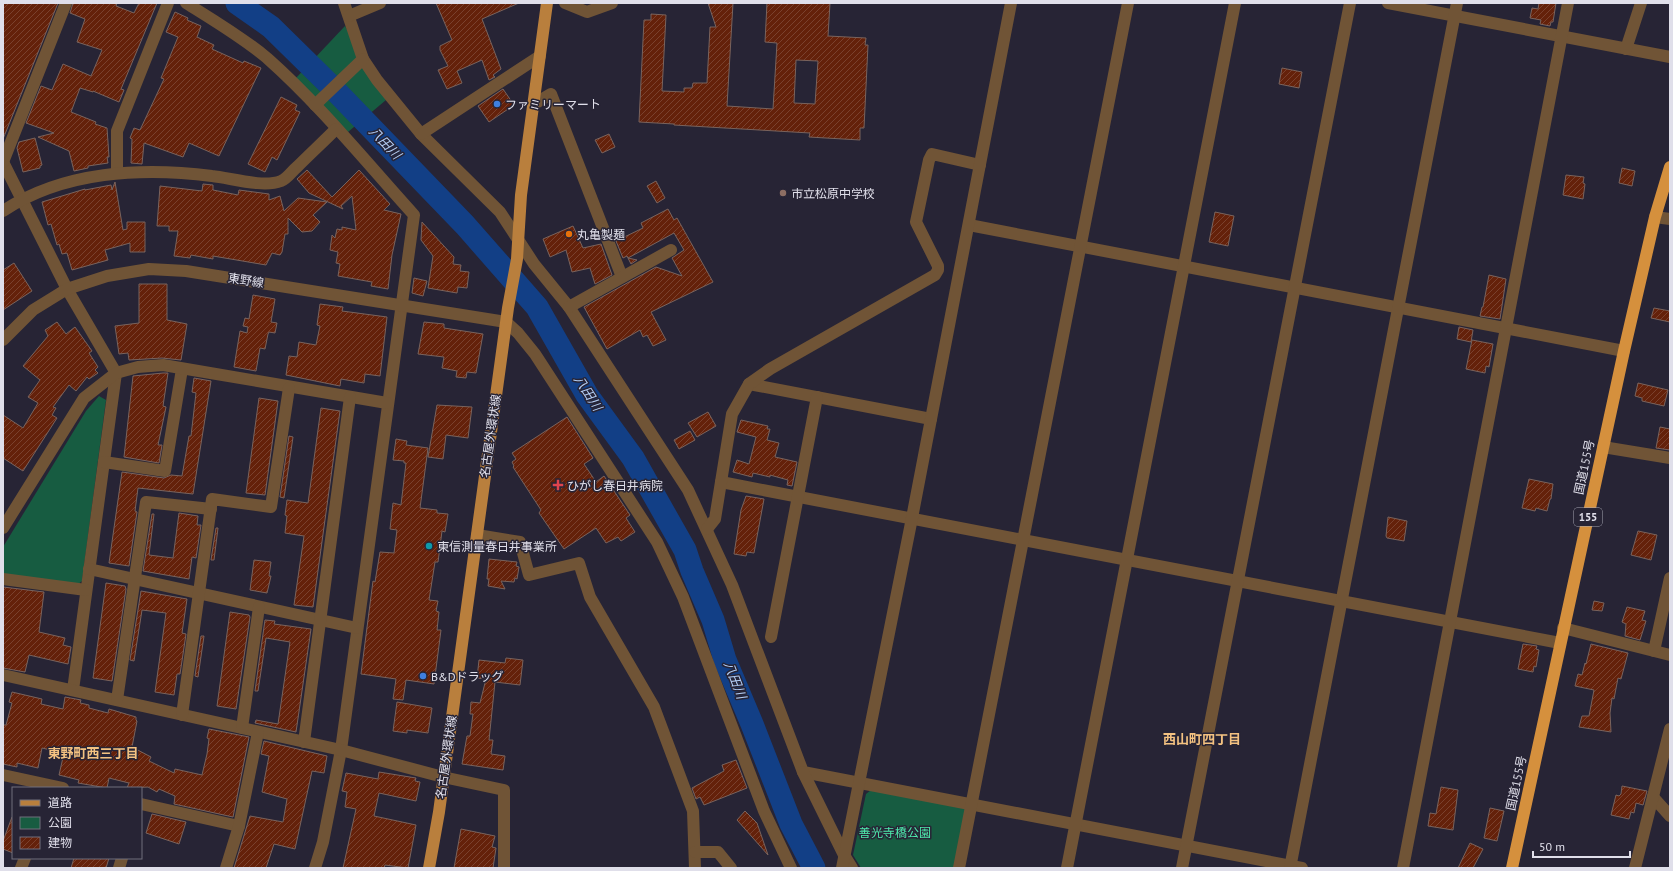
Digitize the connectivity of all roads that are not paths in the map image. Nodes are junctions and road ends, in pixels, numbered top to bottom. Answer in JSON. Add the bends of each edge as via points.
{"nodes":[{"id":1,"x":66,"y":3,"type":"edge"},
{"id":2,"x":168,"y":3,"type":"edge"},
{"id":3,"x":186,"y":3,"type":"edge"},
{"id":4,"x":344,"y":3,"type":"edge"},
{"id":5,"x":380,"y":3,"type":"edge"},
{"id":6,"x":547,"y":3,"type":"edge"},
{"id":7,"x":565,"y":3,"type":"edge"},
{"id":8,"x":612,"y":3,"type":"edge"},
{"id":9,"x":1011,"y":3,"type":"edge"},
{"id":10,"x":1128,"y":3,"type":"edge"},
{"id":11,"x":1235,"y":3,"type":"edge"},
{"id":12,"x":1350,"y":3,"type":"edge"},
{"id":13,"x":1388,"y":3,"type":"edge"},
{"id":14,"x":1457,"y":3,"type":"edge"},
{"id":15,"x":1568,"y":3,"type":"edge"},
{"id":16,"x":1641,"y":3,"type":"edge"},
{"id":17,"x":349,"y":16,"type":"junction"},
{"id":18,"x":1454,"y":16,"type":"junction"},
{"id":19,"x":1561,"y":36,"type":"junction"},
{"id":20,"x":1626,"y":49,"type":"junction"},
{"id":21,"x":540,"y":56,"type":"junction"},
{"id":22,"x":1670,"y":57,"type":"edge"},
{"id":23,"x":363,"y":59,"type":"junction"},
{"id":24,"x":317,"y":103,"type":"junction"},
{"id":25,"x":534,"y":104,"type":"junction"},
{"id":26,"x":336,"y":129,"type":"junction"},
{"id":27,"x":421,"y":134,"type":"junction"},
{"id":28,"x":3,"y":162,"type":"edge"},
{"id":29,"x":980,"y":165,"type":"junction"},
{"id":30,"x":1670,"y":167,"type":"edge"},
{"id":31,"x":117,"y":173,"type":"junction"},
{"id":32,"x":21,"y":199,"type":"junction"},
{"id":33,"x":3,"y":211,"type":"edge"},
{"id":34,"x":1655,"y":217,"type":"junction"},
{"id":35,"x":1670,"y":219,"type":"edge"},
{"id":36,"x":969,"y":225,"type":"junction"},
{"id":37,"x":518,"y":239,"type":"junction"},
{"id":38,"x":1081,"y":246,"type":"junction"},
{"id":39,"x":671,"y":250,"type":"dead end"},
{"id":40,"x":1184,"y":266,"type":"junction"},
{"id":41,"x":622,"y":277,"type":"junction"},
{"id":42,"x":1295,"y":288,"type":"junction"},
{"id":43,"x":68,"y":289,"type":"junction"},
{"id":44,"x":402,"y":304,"type":"junction"},
{"id":45,"x":569,"y":307,"type":"junction"},
{"id":46,"x":1398,"y":308,"type":"junction"},
{"id":47,"x":506,"y":322,"type":"junction"},
{"id":48,"x":1506,"y":329,"type":"junction"},
{"id":49,"x":3,"y":340,"type":"edge"},
{"id":50,"x":1624,"y":351,"type":"junction"},
{"id":51,"x":182,"y":369,"type":"junction"},
{"id":52,"x":116,"y":374,"type":"junction"},
{"id":53,"x":749,"y":384,"type":"junction"},
{"id":54,"x":289,"y":388,"type":"junction"},
{"id":55,"x":350,"y":397,"type":"junction"},
{"id":56,"x":817,"y":398,"type":"junction"},
{"id":57,"x":387,"y":403,"type":"junction"},
{"id":58,"x":931,"y":419,"type":"junction"},
{"id":59,"x":1603,"y":447,"type":"junction"},
{"id":60,"x":1670,"y":458,"type":"edge"},
{"id":61,"x":104,"y":462,"type":"junction"},
{"id":62,"x":721,"y":482,"type":"junction"},
{"id":63,"x":798,"y":497,"type":"junction"},
{"id":64,"x":210,"y":509,"type":"junction"},
{"id":65,"x":912,"y":518,"type":"junction"},
{"id":66,"x":3,"y":528,"type":"edge"},
{"id":67,"x":707,"y":529,"type":"junction"},
{"id":68,"x":477,"y":535,"type":"junction"},
{"id":69,"x":1024,"y":540,"type":"junction"},
{"id":70,"x":1128,"y":560,"type":"junction"},
{"id":71,"x":89,"y":569,"type":"junction"},
{"id":72,"x":1670,"y":578,"type":"edge"},
{"id":73,"x":3,"y":579,"type":"edge"},
{"id":74,"x":135,"y":579,"type":"junction"},
{"id":75,"x":1238,"y":581,"type":"junction"},
{"id":76,"x":86,"y":590,"type":"junction"},
{"id":77,"x":199,"y":593,"type":"junction"},
{"id":78,"x":1342,"y":602,"type":"junction"},
{"id":79,"x":259,"y":607,"type":"junction"},
{"id":80,"x":320,"y":620,"type":"junction"},
{"id":81,"x":1450,"y":622,"type":"junction"},
{"id":82,"x":357,"y":628,"type":"junction"},
{"id":83,"x":1563,"y":628,"type":"junction"},
{"id":84,"x":771,"y":636,"type":"dead end"},
{"id":85,"x":1560,"y":644,"type":"junction"},
{"id":86,"x":1654,"y":651,"type":"junction"},
{"id":87,"x":1670,"y":655,"type":"edge"},
{"id":88,"x":3,"y":675,"type":"edge"},
{"id":89,"x":73,"y":690,"type":"junction"},
{"id":90,"x":117,"y":700,"type":"junction"},
{"id":91,"x":182,"y":715,"type":"junction"},
{"id":92,"x":242,"y":728,"type":"junction"},
{"id":93,"x":1670,"y":729,"type":"edge"},
{"id":94,"x":258,"y":732,"type":"junction"},
{"id":95,"x":304,"y":742,"type":"junction"},
{"id":96,"x":340,"y":750,"type":"junction"},
{"id":97,"x":803,"y":772,"type":"junction"},
{"id":98,"x":3,"y":775,"type":"edge"},
{"id":99,"x":443,"y":776,"type":"junction"},
{"id":100,"x":860,"y":782,"type":"junction"},
{"id":101,"x":56,"y":787,"type":"edge"},
{"id":102,"x":1653,"y":797,"type":"junction"},
{"id":103,"x":142,"y":804,"type":"edge"},
{"id":104,"x":972,"y":804,"type":"junction"},
{"id":105,"x":1670,"y":816,"type":"edge"},
{"id":106,"x":1075,"y":824,"type":"junction"},
{"id":107,"x":239,"y":826,"type":"junction"},
{"id":108,"x":1186,"y":846,"type":"junction"},
{"id":109,"x":695,"y":852,"type":"junction"},
{"id":110,"x":844,"y":855,"type":"junction"},
{"id":111,"x":1294,"y":867,"type":"edge"},
{"id":112,"x":226,"y":868,"type":"edge"},
{"id":113,"x":315,"y":868,"type":"edge"},
{"id":114,"x":429,"y":868,"type":"edge"},
{"id":115,"x":504,"y":868,"type":"edge"},
{"id":116,"x":695,"y":868,"type":"edge"},
{"id":117,"x":731,"y":868,"type":"edge"},
{"id":118,"x":792,"y":868,"type":"edge"},
{"id":119,"x":842,"y":868,"type":"edge"},
{"id":120,"x":852,"y":868,"type":"edge"},
{"id":121,"x":959,"y":868,"type":"edge"},
{"id":122,"x":1067,"y":868,"type":"edge"},
{"id":123,"x":1182,"y":868,"type":"edge"},
{"id":124,"x":1403,"y":868,"type":"edge"},
{"id":125,"x":1512,"y":868,"type":"edge"},
{"id":126,"x":1635,"y":868,"type":"edge"}],
"edges":[{"from":1,"to":28,"type":"street"},
{"from":2,"to":31,"type":"street","via":[[117,131]]},
{"from":3,"to":24,"type":"street","via":[[238,36]]},
{"from":4,"to":17,"type":"street"},
{"from":5,"to":17,"type":"street"},
{"from":6,"to":21,"type":"main road","name":"名古屋外環状線"},
{"from":7,"to":8,"type":"street","via":[[587,12]]},
{"from":9,"to":29,"type":"street"},
{"from":10,"to":38,"type":"street"},
{"from":11,"to":40,"type":"street"},
{"from":12,"to":42,"type":"street"},
{"from":13,"to":18,"type":"street"},
{"from":14,"to":18,"type":"street"},
{"from":15,"to":19,"type":"street"},
{"from":16,"to":20,"type":"street"},
{"from":17,"to":23,"type":"street"},
{"from":18,"to":19,"type":"street"},
{"from":18,"to":46,"type":"street"},
{"from":19,"to":20,"type":"street"},
{"from":19,"to":48,"type":"street"},
{"from":20,"to":22,"type":"street"},
{"from":21,"to":25,"type":"main road","name":"名古屋外環状線"},
{"from":21,"to":27,"type":"street"},
{"from":23,"to":24,"type":"street"},
{"from":23,"to":27,"type":"street"},
{"from":24,"to":26,"type":"street"},
{"from":25,"to":37,"type":"main road","name":"名古屋外環状線","via":[[521,195]]},
{"from":25,"to":41,"type":"street","via":[[551,94]]},
{"from":26,"to":31,"type":"street","via":[[282,181],[269,184],[177,173]]},
{"from":26,"to":44,"type":"street","via":[[414,215]]},
{"from":27,"to":37,"type":"street","via":[[500,212]]},
{"from":28,"to":32,"type":"street"},
{"from":29,"to":36,"type":"street"},
{"from":29,"to":53,"type":"street","via":[[932,154],[928,160],[916,222],[938,266],[935,275],[770,369]]},
{"from":30,"to":34,"type":"highway","name":"国道155号","number":"155"},
{"from":31,"to":32,"type":"street","via":[[70,182]]},
{"from":32,"to":33,"type":"street"},
{"from":32,"to":43,"type":"street"},
{"from":34,"to":35,"type":"street"},
{"from":34,"to":50,"type":"highway","name":"国道155号","number":"155"},
{"from":36,"to":38,"type":"street"},
{"from":36,"to":58,"type":"street"},
{"from":37,"to":45,"type":"street","via":[[534,264]]},
{"from":37,"to":47,"type":"main road","name":"名古屋外環状線"},
{"from":38,"to":40,"type":"street"},
{"from":38,"to":69,"type":"street"},
{"from":39,"to":41,"type":"street"},
{"from":40,"to":42,"type":"street"},
{"from":40,"to":70,"type":"street"},
{"from":41,"to":45,"type":"street"},
{"from":42,"to":46,"type":"street"},
{"from":42,"to":75,"type":"street"},
{"from":43,"to":44,"type":"street","name":"東野線","via":[[107,276],[149,269],[186,271]]},
{"from":43,"to":49,"type":"street","name":"東野線","via":[[33,310]]},
{"from":43,"to":52,"type":"street"},
{"from":44,"to":47,"type":"street","name":"東野線"},
{"from":44,"to":57,"type":"street"},
{"from":45,"to":67,"type":"street","via":[[688,490]]},
{"from":46,"to":48,"type":"street"},
{"from":46,"to":78,"type":"street"},
{"from":47,"to":68,"type":"main road","name":"名古屋外環状線"},
{"from":47,"to":118,"type":"street","via":[[535,354],[657,542],[683,597],[764,811]]},
{"from":48,"to":50,"type":"street"},
{"from":48,"to":81,"type":"street"},
{"from":50,"to":59,"type":"highway","name":"国道155号","number":"155"},
{"from":51,"to":52,"type":"street","via":[[163,365],[138,367]]},
{"from":51,"to":54,"type":"street"},
{"from":51,"to":61,"type":"street","via":[[165,471]]},
{"from":52,"to":61,"type":"street"},
{"from":52,"to":66,"type":"street","via":[[84,398]]},
{"from":53,"to":56,"type":"street"},
{"from":53,"to":62,"type":"street","via":[[732,414]]},
{"from":54,"to":55,"type":"street"},
{"from":54,"to":64,"type":"street","via":[[271,507],[212,499]]},
{"from":55,"to":57,"type":"street"},
{"from":55,"to":80,"type":"street"},
{"from":56,"to":58,"type":"street"},
{"from":56,"to":63,"type":"street"},
{"from":57,"to":82,"type":"street"},
{"from":58,"to":65,"type":"street"},
{"from":59,"to":60,"type":"street"},
{"from":59,"to":83,"type":"highway","name":"国道155号","number":"155"},
{"from":61,"to":71,"type":"street"},
{"from":62,"to":63,"type":"street"},
{"from":62,"to":67,"type":"street","via":[[715,519]]},
{"from":63,"to":65,"type":"street"},
{"from":63,"to":84,"type":"street"},
{"from":64,"to":74,"type":"street","via":[[146,502]]},
{"from":64,"to":77,"type":"street"},
{"from":65,"to":69,"type":"street"},
{"from":65,"to":100,"type":"street"},
{"from":67,"to":97,"type":"street","via":[[732,585]]},
{"from":68,"to":99,"type":"main road","name":"名古屋外環状線"},
{"from":68,"to":109,"type":"street","via":[[520,542],[529,575],[579,563],[590,597],[654,706],[693,811]]},
{"from":69,"to":70,"type":"street"},
{"from":69,"to":104,"type":"street"},
{"from":70,"to":75,"type":"street"},
{"from":70,"to":106,"type":"street"},
{"from":71,"to":74,"type":"street"},
{"from":71,"to":76,"type":"street"},
{"from":72,"to":86,"type":"street"},
{"from":73,"to":76,"type":"street"},
{"from":74,"to":77,"type":"street"},
{"from":74,"to":90,"type":"street"},
{"from":75,"to":78,"type":"street"},
{"from":75,"to":108,"type":"street"},
{"from":76,"to":89,"type":"street"},
{"from":77,"to":79,"type":"street"},
{"from":77,"to":91,"type":"street"},
{"from":78,"to":81,"type":"street"},
{"from":78,"to":111,"type":"street"},
{"from":79,"to":80,"type":"street"},
{"from":79,"to":92,"type":"street"},
{"from":80,"to":82,"type":"street"},
{"from":80,"to":95,"type":"street"},
{"from":81,"to":85,"type":"street"},
{"from":81,"to":124,"type":"street"},
{"from":82,"to":96,"type":"street"},
{"from":83,"to":85,"type":"highway","name":"国道155号","number":"155"},
{"from":83,"to":86,"type":"street"},
{"from":85,"to":125,"type":"highway","name":"国道155号","number":"155"},
{"from":86,"to":87,"type":"street"},
{"from":88,"to":89,"type":"street"},
{"from":89,"to":90,"type":"street"},
{"from":90,"to":91,"type":"street"},
{"from":91,"to":92,"type":"street"},
{"from":92,"to":94,"type":"street"},
{"from":93,"to":102,"type":"street"},
{"from":94,"to":95,"type":"street"},
{"from":94,"to":107,"type":"street"},
{"from":95,"to":96,"type":"street"},
{"from":96,"to":99,"type":"street"},
{"from":96,"to":113,"type":"street","via":[[323,842]]},
{"from":97,"to":100,"type":"street"},
{"from":97,"to":110,"type":"street"},
{"from":98,"to":101,"type":"street"},
{"from":99,"to":114,"type":"main road","name":"名古屋外環状線"},
{"from":99,"to":115,"type":"street","via":[[504,790]]},
{"from":100,"to":104,"type":"street"},
{"from":100,"to":110,"type":"street"},
{"from":102,"to":105,"type":"street"},
{"from":102,"to":126,"type":"street"},
{"from":103,"to":107,"type":"street"},
{"from":104,"to":106,"type":"street"},
{"from":104,"to":121,"type":"street"},
{"from":106,"to":108,"type":"street"},
{"from":106,"to":122,"type":"street"},
{"from":107,"to":112,"type":"street"},
{"from":108,"to":111,"type":"street"},
{"from":108,"to":123,"type":"street"},
{"from":109,"to":116,"type":"street"},
{"from":109,"to":117,"type":"street","via":[[718,852]]},
{"from":110,"to":119,"type":"street"},
{"from":110,"to":120,"type":"street"}]}
